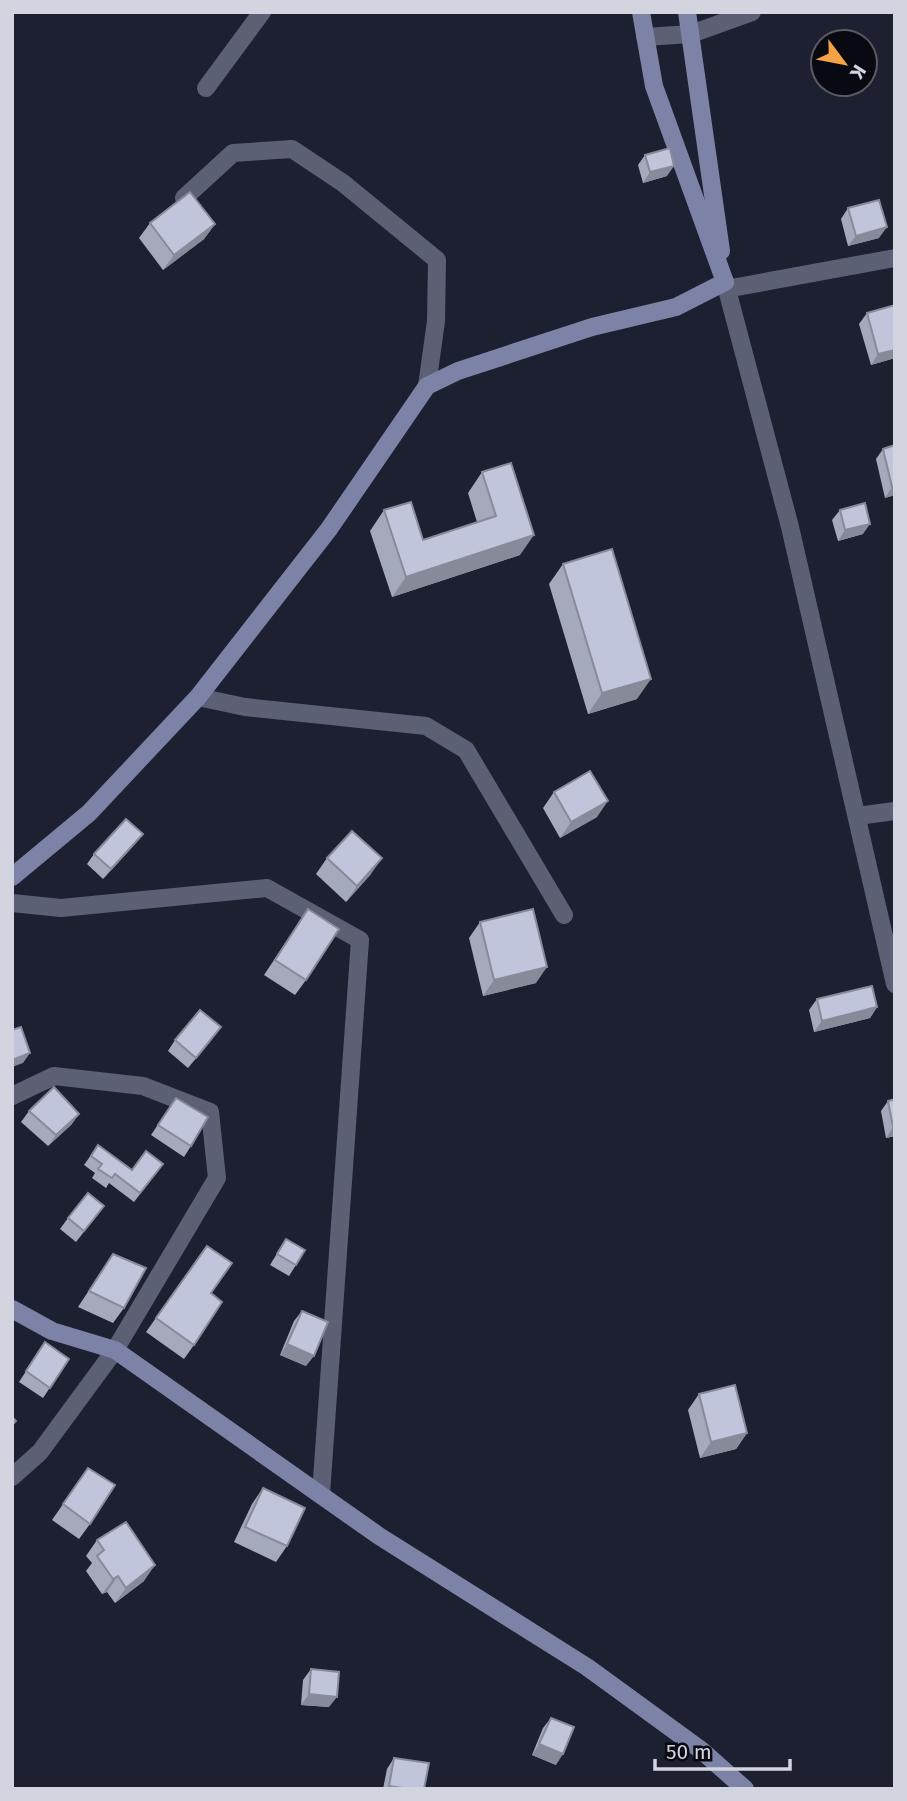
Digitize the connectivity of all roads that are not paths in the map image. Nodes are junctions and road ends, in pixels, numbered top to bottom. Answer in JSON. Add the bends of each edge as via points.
{"nodes":[{"id":1,"x":262,"y":12,"type":"edge"},
{"id":2,"x":641,"y":12,"type":"edge"},
{"id":3,"x":687,"y":12,"type":"edge"},
{"id":4,"x":752,"y":12,"type":"edge"},
{"id":5,"x":691,"y":34,"type":"junction"},
{"id":6,"x":645,"y":37,"type":"junction"},
{"id":7,"x":206,"y":88,"type":"dead end"},
{"id":8,"x":184,"y":198,"type":"edge"},
{"id":9,"x":895,"y":258,"type":"edge"},
{"id":10,"x":725,"y":286,"type":"junction"},
{"id":11,"x":427,"y":386,"type":"junction"},
{"id":12,"x":198,"y":697,"type":"junction"},
{"id":13,"x":895,"y":811,"type":"edge"},
{"id":14,"x":857,"y":816,"type":"junction"},
{"id":15,"x":12,"y":877,"type":"edge"},
{"id":16,"x":12,"y":903,"type":"edge"},
{"id":17,"x":564,"y":915,"type":"dead end"},
{"id":18,"x":895,"y":984,"type":"edge"},
{"id":19,"x":12,"y":1096,"type":"edge"},
{"id":20,"x":12,"y":1309,"type":"edge"},
{"id":21,"x":115,"y":1350,"type":"junction"},
{"id":22,"x":12,"y":1477,"type":"edge"},
{"id":23,"x":321,"y":1494,"type":"junction"},
{"id":24,"x":745,"y":1789,"type":"edge"}],
"edges":[{"from":1,"to":7,"type":"street"},
{"from":2,"to":6,"type":"street"},
{"from":3,"to":5,"type":"street"},
{"from":4,"to":5,"type":"street"},
{"from":5,"to":6,"type":"street"},
{"from":5,"to":10,"type":"street"},
{"from":6,"to":10,"type":"street","via":[[654,86]]},
{"from":8,"to":11,"type":"street","via":[[233,153],[292,149],[342,183],[437,260],[436,321]]},
{"from":9,"to":10,"type":"street"},
{"from":10,"to":11,"type":"street","via":[[676,307],[592,327],[458,371]]},
{"from":10,"to":14,"type":"street","via":[[790,527]]},
{"from":11,"to":12,"type":"street","via":[[329,528]]},
{"from":12,"to":15,"type":"street","via":[[89,813]]},
{"from":12,"to":17,"type":"street","via":[[245,707],[426,726],[466,750]]},
{"from":13,"to":14,"type":"street"},
{"from":14,"to":18,"type":"street"},
{"from":16,"to":23,"type":"street","via":[[61,908],[267,888],[360,940]]},
{"from":19,"to":21,"type":"street","via":[[54,1076],[143,1086],[210,1112],[217,1178]]},
{"from":20,"to":21,"type":"street","via":[[52,1331]]},
{"from":21,"to":22,"type":"street","via":[[40,1452]]},
{"from":21,"to":23,"type":"street"},
{"from":23,"to":24,"type":"street","via":[[379,1536],[587,1667],[701,1750]]}]}
